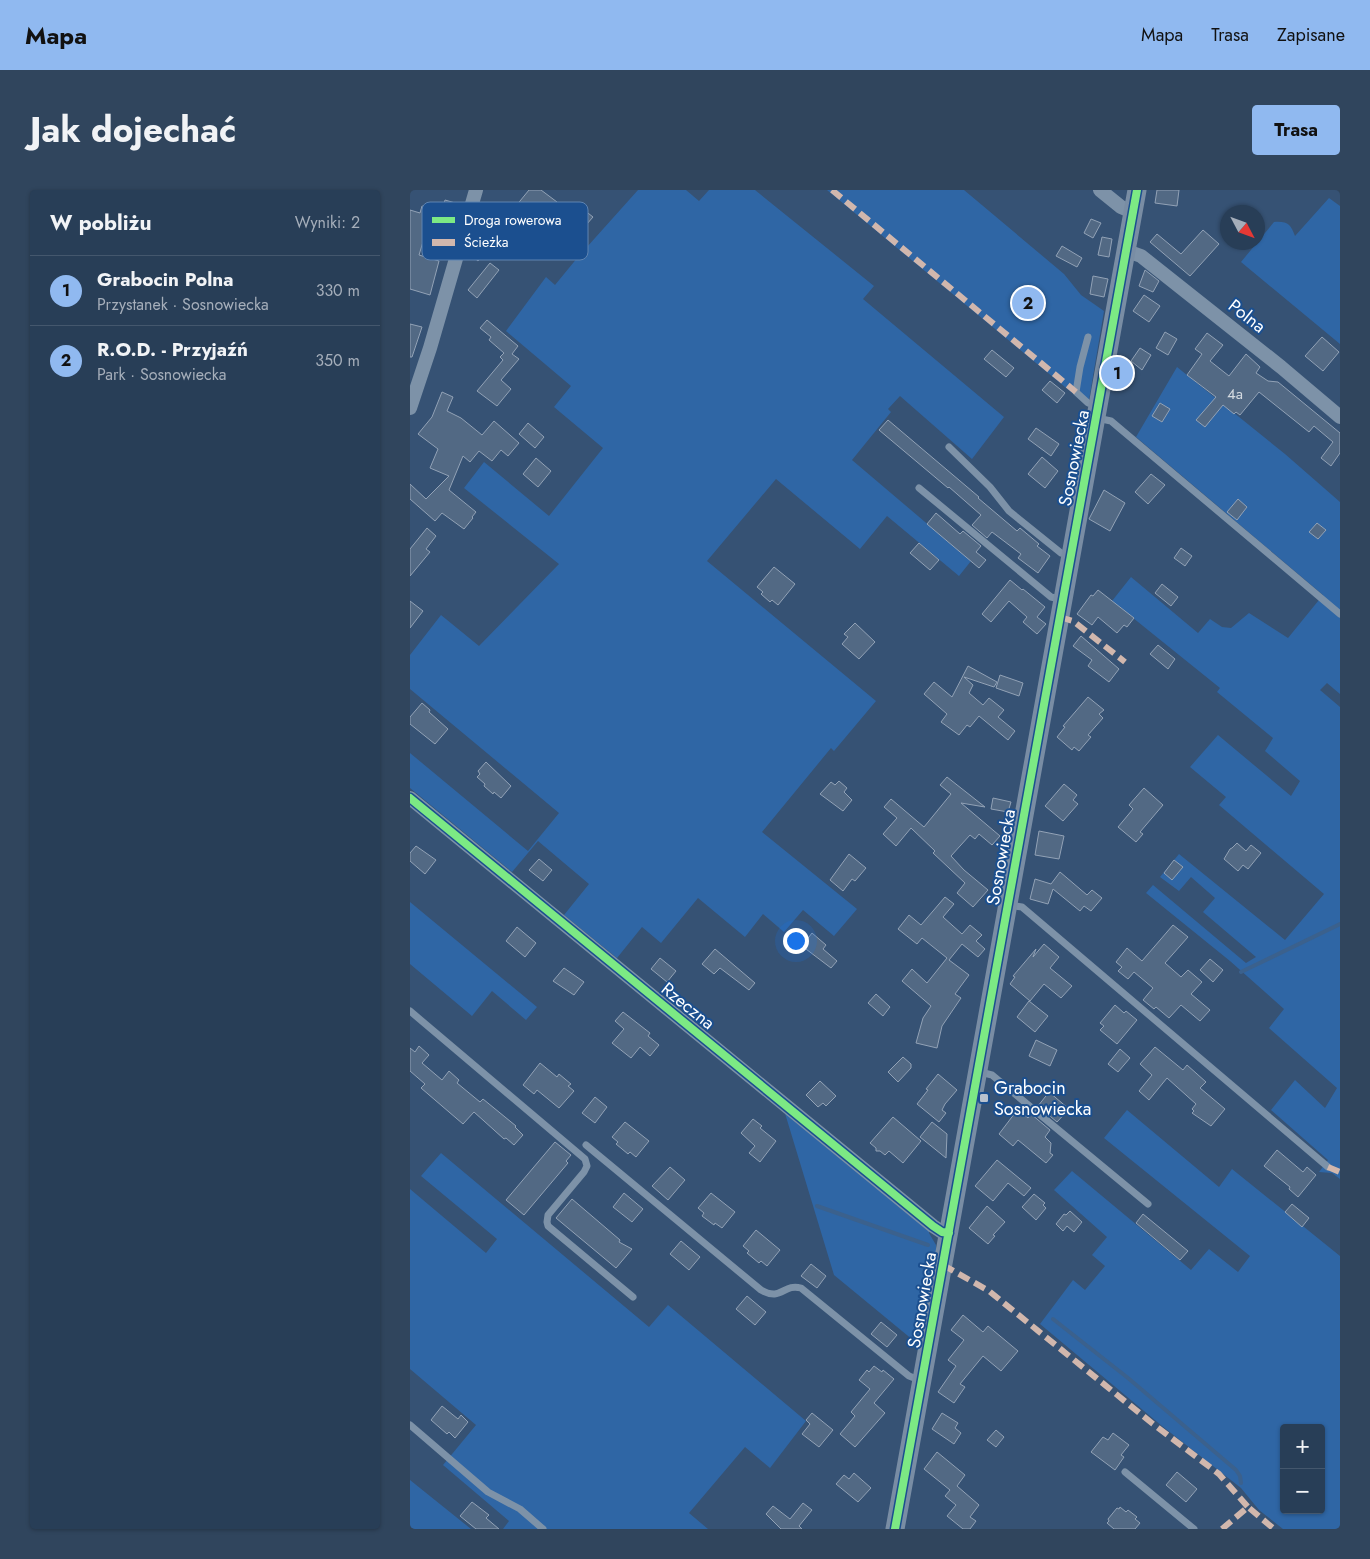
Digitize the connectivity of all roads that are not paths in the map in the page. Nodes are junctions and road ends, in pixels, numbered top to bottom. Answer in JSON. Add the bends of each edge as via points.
{"nodes":[{"id":1,"x":476,"y":190,"type":"edge"},
{"id":2,"x":1100,"y":190,"type":"edge"},
{"id":3,"x":1137,"y":190,"type":"edge"},
{"id":4,"x":472,"y":202,"type":"edge"},
{"id":5,"x":1133,"y":212,"type":"junction"},
{"id":6,"x":1127,"y":251,"type":"junction"},
{"id":7,"x":456,"y":260,"type":"edge"},
{"id":8,"x":1088,"y":337,"type":"dead end"},
{"id":9,"x":410,"y":408,"type":"edge"},
{"id":10,"x":1098,"y":411,"type":"junction"},
{"id":11,"x":1340,"y":417,"type":"edge"},
{"id":12,"x":948,"y":447,"type":"dead end"},
{"id":13,"x":919,"y":488,"type":"dead end"},
{"id":14,"x":1071,"y":555,"type":"junction"},
{"id":15,"x":1063,"y":600,"type":"junction"},
{"id":16,"x":1340,"y":614,"type":"edge"},
{"id":17,"x":410,"y":798,"type":"edge"},
{"id":18,"x":1008,"y":905,"type":"junction"},
{"id":19,"x":410,"y":1011,"type":"edge"},
{"id":20,"x":977,"y":1071,"type":"junction"},
{"id":21,"x":586,"y":1145,"type":"dead end"},
{"id":22,"x":1328,"y":1167,"type":"dead end"},
{"id":23,"x":1148,"y":1204,"type":"dead end"},
{"id":24,"x":949,"y":1234,"type":"junction"},
{"id":25,"x":633,"y":1297,"type":"dead end"},
{"id":26,"x":922,"y":1382,"type":"junction"},
{"id":27,"x":410,"y":1425,"type":"edge"},
{"id":28,"x":1124,"y":1472,"type":"dead end"},
{"id":29,"x":543,"y":1529,"type":"edge"},
{"id":30,"x":895,"y":1529,"type":"edge"},
{"id":31,"x":1194,"y":1529,"type":"edge"}],
"edges":[{"from":1,"to":4,"type":"street"},
{"from":2,"to":5,"type":"street"},
{"from":3,"to":5,"type":"street","name":"Sosnowiecka"},
{"from":5,"to":6,"type":"street","name":"Sosnowiecka"},
{"from":6,"to":10,"type":"street","name":"Sosnowiecka"},
{"from":6,"to":11,"type":"street","name":"Polna","via":[[1141,256]]},
{"from":7,"to":9,"type":"street"},
{"from":8,"to":10,"type":"lane","via":[[1076,392]]},
{"from":10,"to":14,"type":"street","name":"Sosnowiecka"},
{"from":10,"to":16,"type":"lane"},
{"from":12,"to":14,"type":"lane","via":[[990,486],[1010,511],[1061,554]]},
{"from":13,"to":15,"type":"lane","via":[[1051,597]]},
{"from":14,"to":15,"type":"street","name":"Sosnowiecka"},
{"from":15,"to":18,"type":"street","name":"Sosnowiecka"},
{"from":17,"to":24,"type":"street","name":"Rzeczna","via":[[933,1226]]},
{"from":18,"to":20,"type":"street","name":"Sosnowiecka"},
{"from":18,"to":22,"type":"lane","via":[[1022,907]]},
{"from":19,"to":25,"type":"lane","via":[[584,1159],[587,1166],[584,1172],[548,1215],[548,1226]]},
{"from":20,"to":23,"type":"lane","via":[[992,1074]]},
{"from":20,"to":24,"type":"street","name":"Sosnowiecka"},
{"from":21,"to":26,"type":"lane","via":[[761,1290],[775,1295],[791,1287],[801,1288],[909,1376]]},
{"from":24,"to":26,"type":"street","name":"Sosnowiecka"},
{"from":26,"to":30,"type":"street","name":"Sosnowiecka"},
{"from":27,"to":29,"type":"lane","via":[[488,1492],[520,1509]]},
{"from":28,"to":31,"type":"lane"}]}
